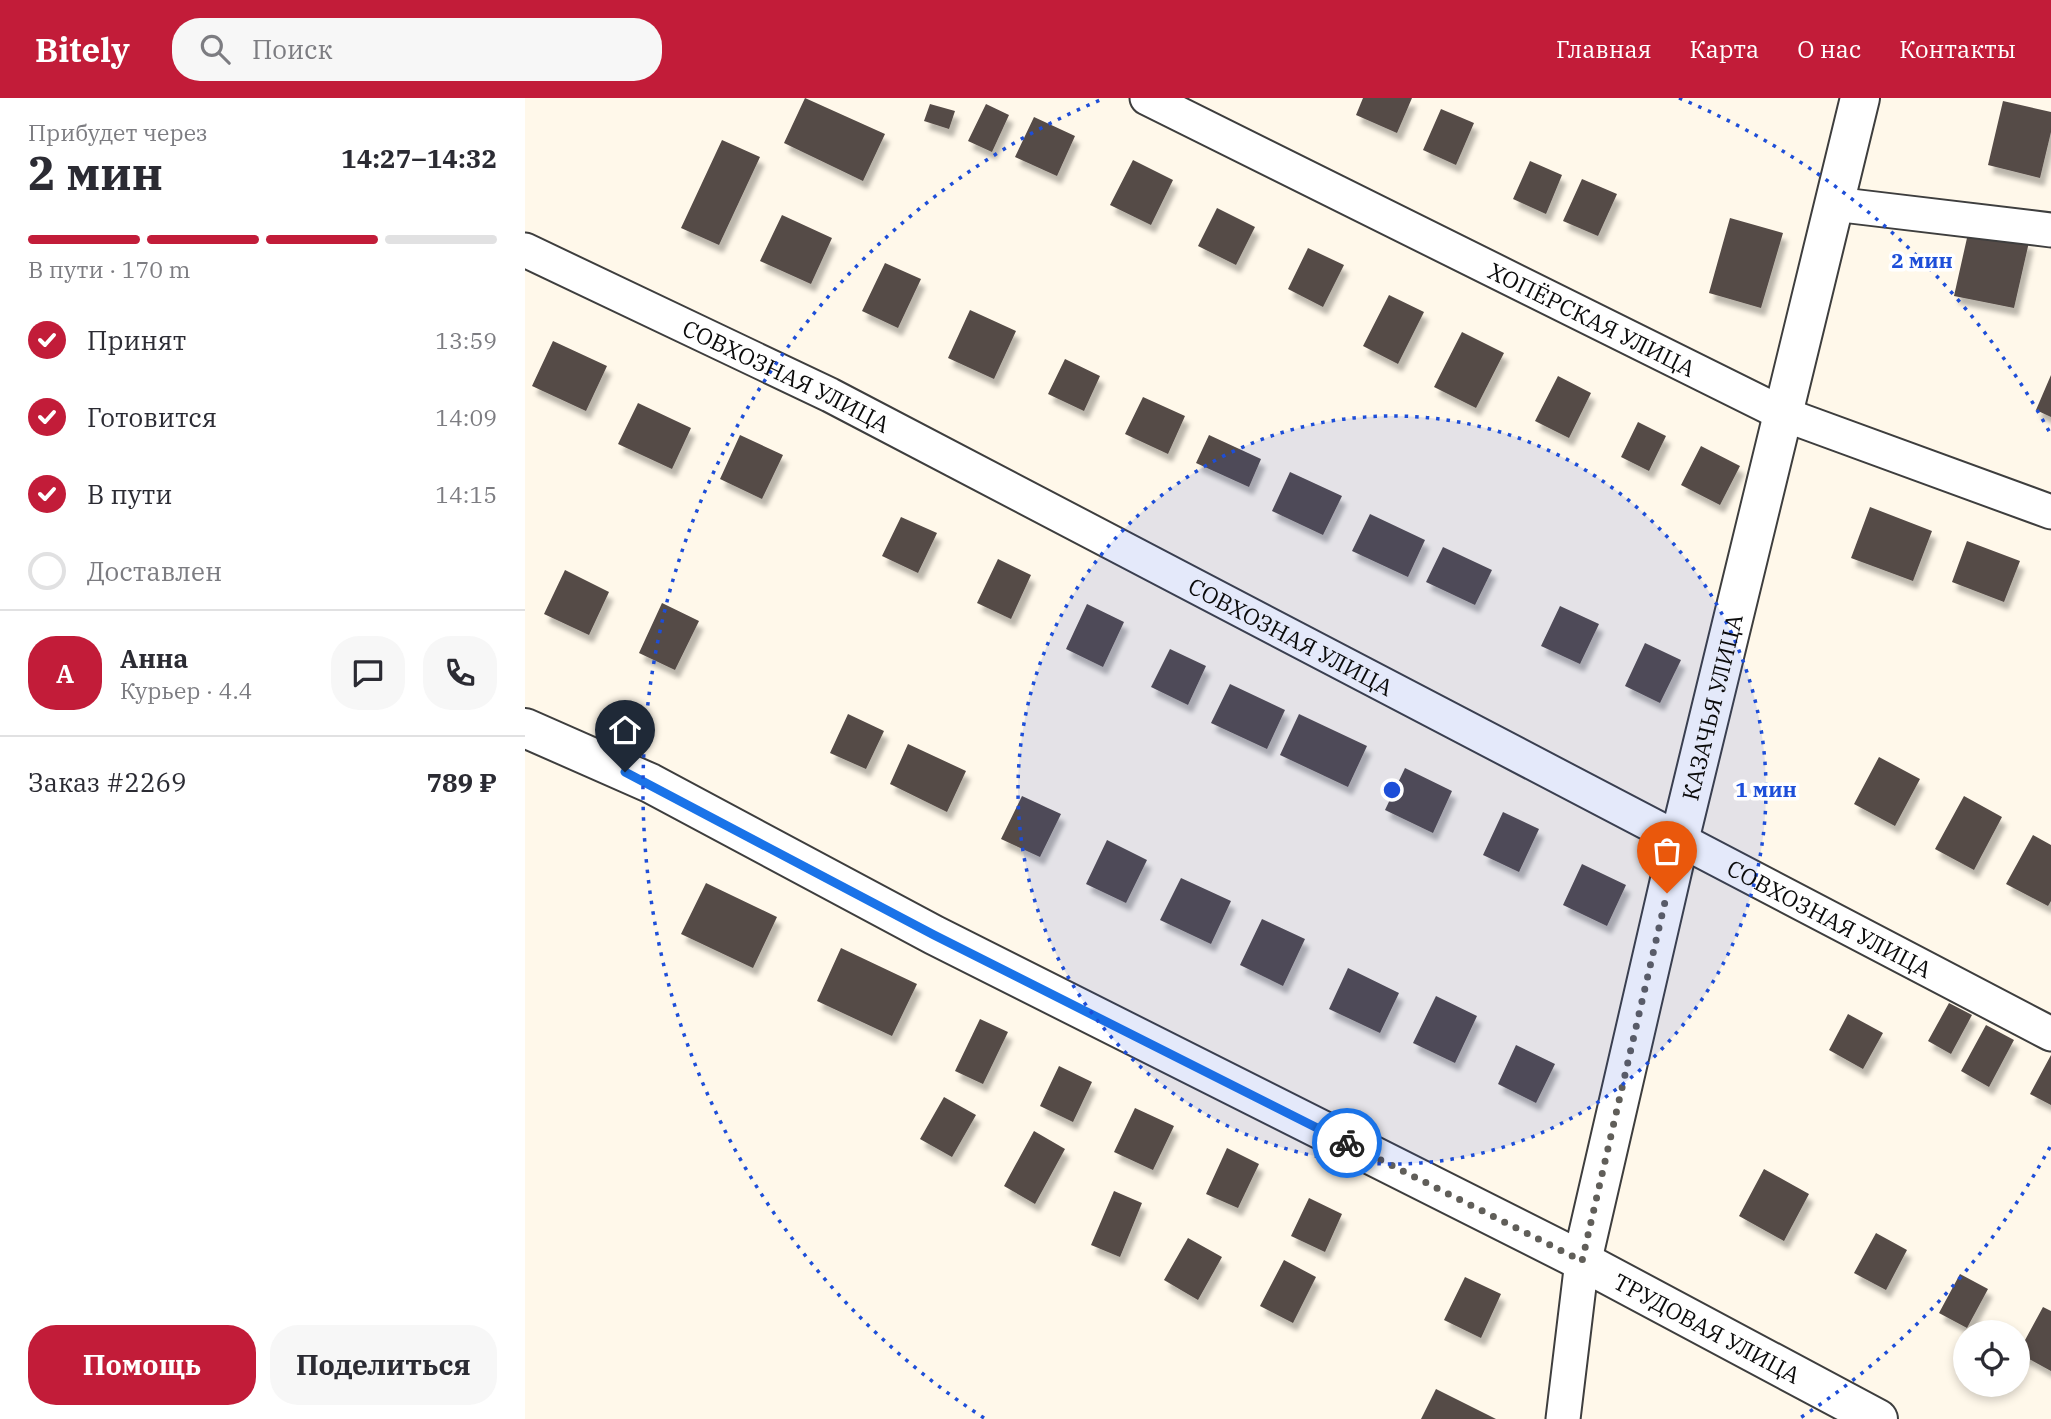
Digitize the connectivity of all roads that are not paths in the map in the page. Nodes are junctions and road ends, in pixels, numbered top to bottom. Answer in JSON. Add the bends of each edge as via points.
{"nodes":[{"id":1,"x":1147,"y":98,"type":"edge"},
{"id":2,"x":1860,"y":98,"type":"edge"},
{"id":3,"x":1834,"y":204,"type":"junction"},
{"id":4,"x":2051,"y":230,"type":"edge"},
{"id":5,"x":525,"y":250,"type":"edge"},
{"id":6,"x":1783,"y":414,"type":"junction"},
{"id":7,"x":2051,"y":512,"type":"edge"},
{"id":8,"x":525,"y":728,"type":"edge"},
{"id":9,"x":1679,"y":841,"type":"junction"},
{"id":10,"x":2051,"y":1034,"type":"edge"},
{"id":11,"x":1582,"y":1261,"type":"junction"},
{"id":12,"x":1563,"y":1419,"type":"edge"},
{"id":13,"x":1878,"y":1419,"type":"edge"}],
"edges":[{"from":1,"to":6,"type":"street","name":"ХОПЁРСКАЯ УЛИЦА"},
{"from":2,"to":3,"type":"street","name":"КАЗАЧЬЯ УЛИЦА"},
{"from":3,"to":4,"type":"street"},
{"from":3,"to":6,"type":"street","name":"КАЗАЧЬЯ УЛИЦА"},
{"from":5,"to":9,"type":"street","name":"СОВХОЗНАЯ УЛИЦА","via":[[830,395]]},
{"from":6,"to":7,"type":"street","name":"ХОПЁРСКАЯ УЛИЦА"},
{"from":6,"to":9,"type":"street","name":"КАЗАЧЬЯ УЛИЦА"},
{"from":8,"to":11,"type":"street","name":"ТРУДОВАЯ УЛИЦА","via":[[650,783],[934,935]]},
{"from":9,"to":10,"type":"street","name":"СОВХОЗНАЯ УЛИЦА"},
{"from":9,"to":11,"type":"street","name":"КАЗАЧЬЯ УЛИЦА"},
{"from":11,"to":12,"type":"street","name":"КАЗАЧЬЯ УЛИЦА"},
{"from":11,"to":13,"type":"street","name":"ТРУДОВАЯ УЛИЦА"}]}
